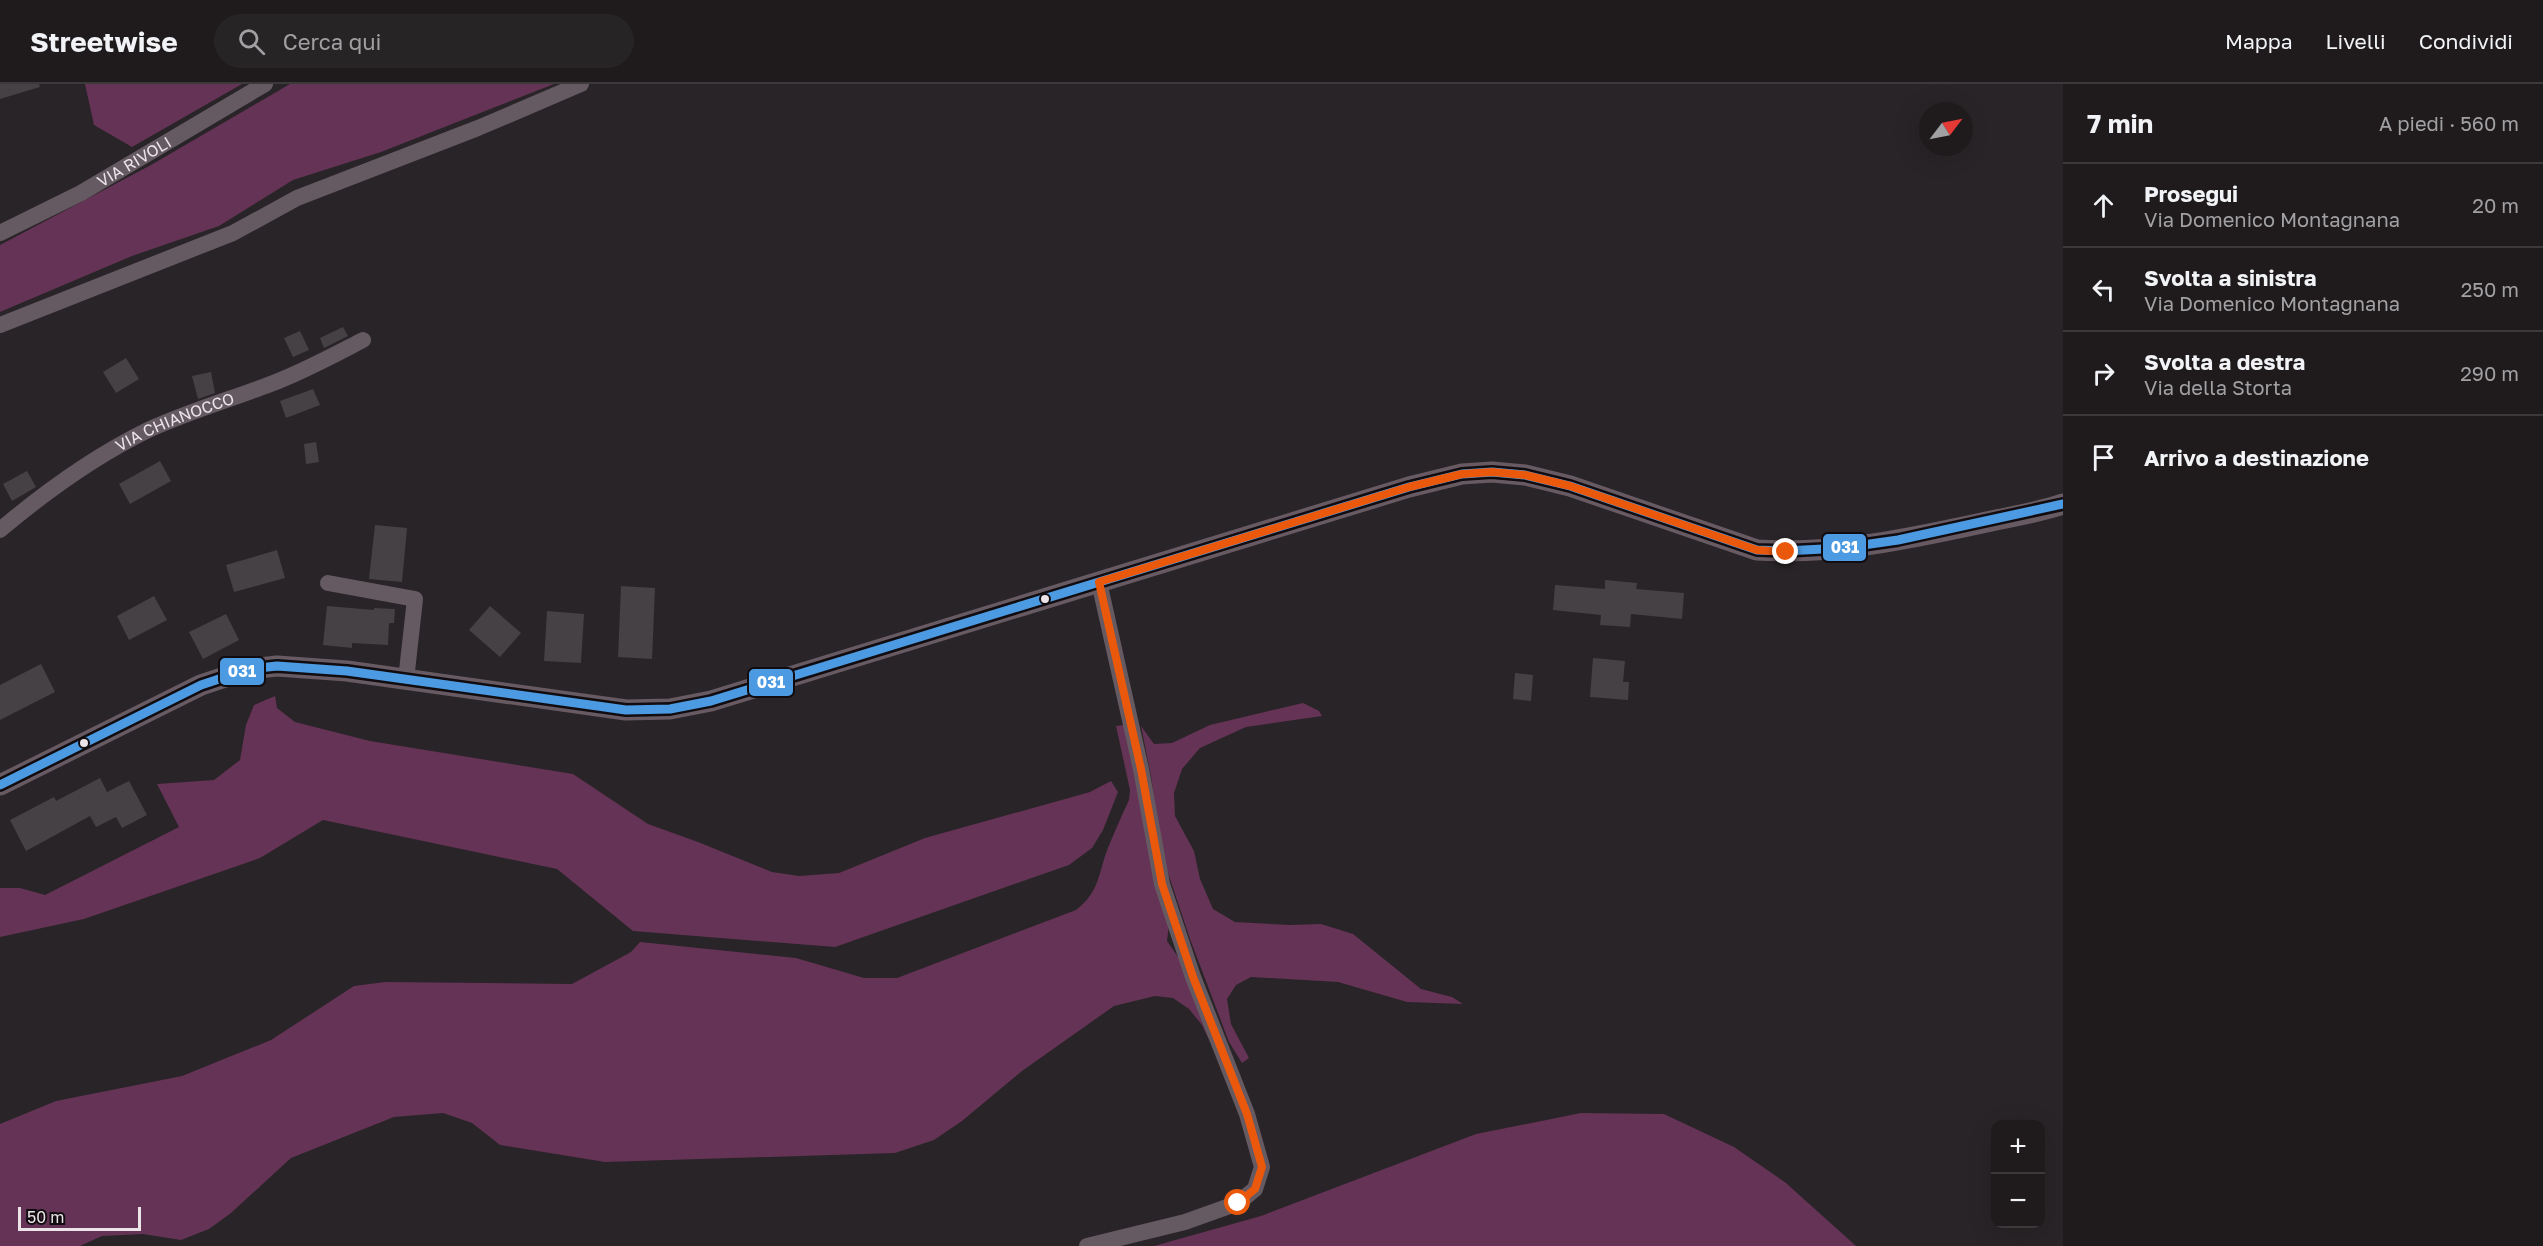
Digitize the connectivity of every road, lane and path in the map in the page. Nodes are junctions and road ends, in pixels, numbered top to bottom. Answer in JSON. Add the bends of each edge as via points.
{"nodes":[{"id":1,"x":264,"y":84,"type":"edge"},
{"id":2,"x":581,"y":84,"type":"edge"},
{"id":3,"x":0,"y":233,"type":"edge"},
{"id":4,"x":0,"y":325,"type":"edge"},
{"id":5,"x":363,"y":340,"type":"dead end"},
{"id":6,"x":2063,"y":504,"type":"edge"},
{"id":7,"x":0,"y":530,"type":"edge"},
{"id":8,"x":1099,"y":582,"type":"junction"},
{"id":9,"x":328,"y":584,"type":"dead end"},
{"id":10,"x":405,"y":680,"type":"junction"},
{"id":11,"x":0,"y":785,"type":"edge"},
{"id":12,"x":1087,"y":1246,"type":"edge"}],
"edges":[{"from":1,"to":3,"type":"street","name":"VIA RIVOLI","via":[[81,193]]},
{"from":2,"to":4,"type":"street","via":[[297,198],[233,233]]},
{"from":5,"to":7,"type":"street","name":"VIA CHIANOCCO","via":[[268,385],[147,431],[66,479]]},
{"from":6,"to":8,"type":"main road","via":[[1884,542],[1818,552],[1786,552],[1757,550],[1570,486],[1525,475],[1462,474]]},
{"from":8,"to":10,"type":"main road","via":[[711,701],[670,709],[626,710]]},
{"from":8,"to":12,"type":"street","via":[[1162,884],[1193,977],[1247,1114],[1262,1167],[1255,1189],[1238,1203],[1185,1222]]},
{"from":9,"to":10,"type":"street","via":[[416,599]]},
{"from":10,"to":11,"type":"main road","via":[[309,668],[249,669],[201,685]]}]}
